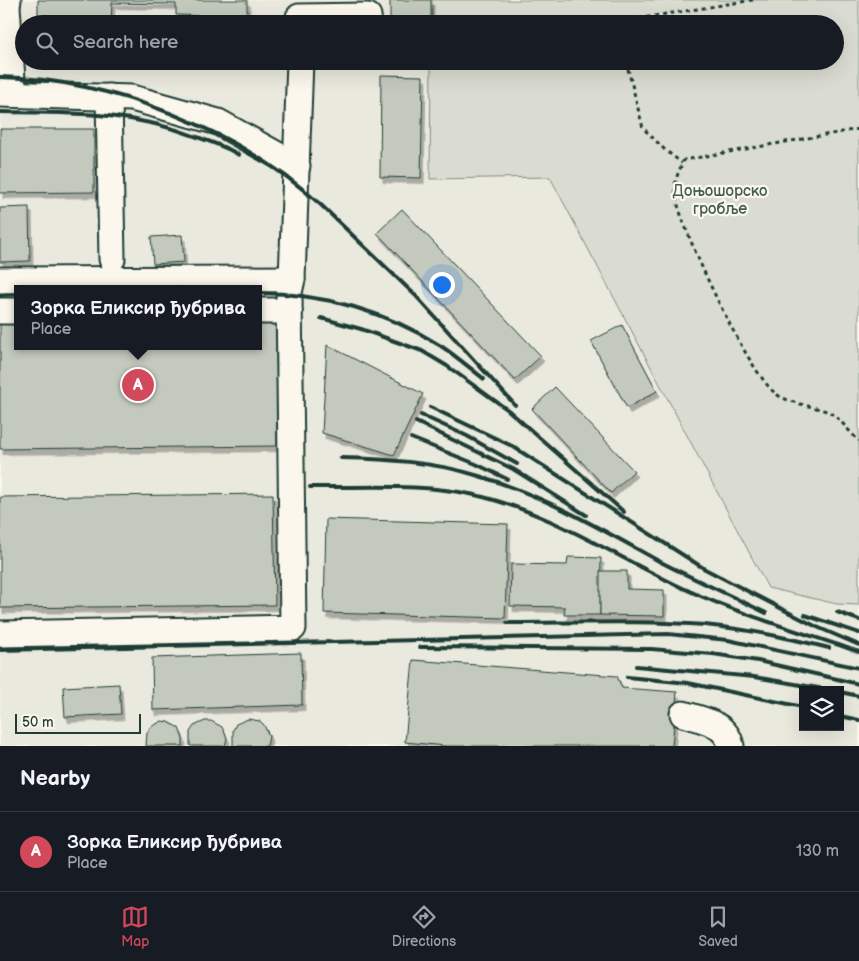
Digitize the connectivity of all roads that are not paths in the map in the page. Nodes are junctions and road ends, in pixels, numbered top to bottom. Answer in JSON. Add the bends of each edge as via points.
{"nodes":[{"id":1,"x":8,"y":0,"type":"edge"},
{"id":2,"x":298,"y":14,"type":"edge"},
{"id":3,"x":333,"y":15,"type":"edge"},
{"id":4,"x":300,"y":70,"type":"edge"},
{"id":5,"x":7,"y":94,"type":"edge"},
{"id":6,"x":109,"y":97,"type":"junction"},
{"id":7,"x":296,"y":166,"type":"junction"},
{"id":8,"x":112,"y":259,"type":"dead end"},
{"id":9,"x":292,"y":279,"type":"junction"},
{"id":10,"x":0,"y":280,"type":"edge"},
{"id":11,"x":0,"y":311,"type":"edge"},
{"id":12,"x":14,"y":311,"type":"edge"},
{"id":13,"x":262,"y":311,"type":"edge"},
{"id":14,"x":289,"y":311,"type":"junction"},
{"id":15,"x":0,"y":634,"type":"edge"},
{"id":16,"x":683,"y":714,"type":"dead end"},
{"id":17,"x":731,"y":746,"type":"edge"}],
"edges":[{"from":1,"to":5,"type":"lane"},
{"from":2,"to":3,"type":"lane"},
{"from":4,"to":7,"type":"lane"},
{"from":5,"to":6,"type":"lane"},
{"from":6,"to":7,"type":"lane","via":[[132,98],[218,122]]},
{"from":6,"to":8,"type":"lane"},
{"from":7,"to":9,"type":"lane"},
{"from":9,"to":10,"type":"lane"},
{"from":9,"to":14,"type":"lane"},
{"from":11,"to":12,"type":"lane"},
{"from":13,"to":14,"type":"lane"},
{"from":14,"to":15,"type":"lane","via":[[293,628]]},
{"from":16,"to":17,"type":"lane","via":[[722,728]]}]}
